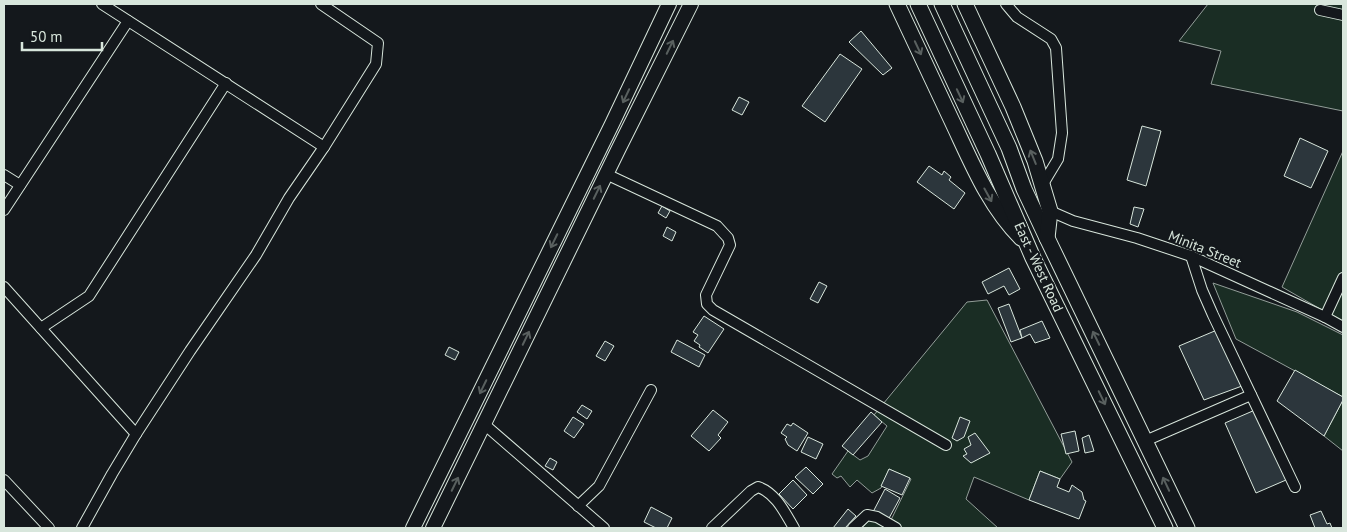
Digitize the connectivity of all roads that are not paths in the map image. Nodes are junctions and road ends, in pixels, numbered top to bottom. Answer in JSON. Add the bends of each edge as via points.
{"nodes":[{"id":1,"x":102,"y":4,"type":"edge"},
{"id":2,"x":321,"y":4,"type":"edge"},
{"id":3,"x":669,"y":4,"type":"edge"},
{"id":4,"x":691,"y":4,"type":"edge"},
{"id":5,"x":898,"y":4,"type":"edge"},
{"id":6,"x":918,"y":4,"type":"edge"},
{"id":7,"x":942,"y":4,"type":"edge"},
{"id":8,"x":965,"y":4,"type":"edge"},
{"id":9,"x":1006,"y":4,"type":"edge"},
{"id":10,"x":1320,"y":10,"type":"dead end"},
{"id":11,"x":1343,"y":15,"type":"edge"},
{"id":12,"x":128,"y":21,"type":"junction"},
{"id":13,"x":226,"y":83,"type":"junction"},
{"id":14,"x":324,"y":147,"type":"junction"},
{"id":15,"x":606,"y":174,"type":"junction"},
{"id":16,"x":4,"y":175,"type":"edge"},
{"id":17,"x":1043,"y":184,"type":"junction"},
{"id":18,"x":20,"y":185,"type":"junction"},
{"id":19,"x":4,"y":210,"type":"edge"},
{"id":20,"x":1050,"y":211,"type":"junction"},
{"id":21,"x":1047,"y":238,"type":"junction"},
{"id":22,"x":1027,"y":244,"type":"junction"},
{"id":23,"x":1191,"y":256,"type":"junction"},
{"id":24,"x":1343,"y":278,"type":"edge"},
{"id":25,"x":4,"y":287,"type":"edge"},
{"id":26,"x":1325,"y":317,"type":"junction"},
{"id":27,"x":1343,"y":327,"type":"edge"},
{"id":28,"x":41,"y":328,"type":"junction"},
{"id":29,"x":651,"y":390,"type":"dead end"},
{"id":30,"x":1252,"y":395,"type":"junction"},
{"id":31,"x":484,"y":424,"type":"junction"},
{"id":32,"x":136,"y":434,"type":"junction"},
{"id":33,"x":1145,"y":441,"type":"junction"},
{"id":34,"x":946,"y":445,"type":"dead end"},
{"id":35,"x":4,"y":480,"type":"edge"},
{"id":36,"x":1294,"y":488,"type":"dead end"},
{"id":37,"x":578,"y":506,"type":"junction"},
{"id":38,"x":49,"y":528,"type":"edge"},
{"id":39,"x":82,"y":528,"type":"edge"},
{"id":40,"x":413,"y":528,"type":"edge"},
{"id":41,"x":433,"y":528,"type":"edge"},
{"id":42,"x":604,"y":528,"type":"edge"},
{"id":43,"x":712,"y":528,"type":"edge"},
{"id":44,"x":794,"y":528,"type":"edge"},
{"id":45,"x":853,"y":528,"type":"edge"},
{"id":46,"x":896,"y":528,"type":"edge"},
{"id":47,"x":1165,"y":528,"type":"edge"},
{"id":48,"x":1187,"y":528,"type":"edge"}],
"edges":[{"from":1,"to":12,"type":"street"},
{"from":2,"to":14,"type":"street","via":[[378,43],[376,64]]},
{"from":3,"to":40,"type":"main road","one_way":true},
{"from":15,"to":4,"type":"main road","one_way":true},
{"from":5,"to":22,"type":"main road","one_way":true,"via":[[980,180],[1009,226]]},
{"from":6,"to":22,"type":"main road","name":"East - West Road","one_way":true},
{"from":7,"to":21,"type":"main road","name":"East - West Road"},
{"from":17,"to":8,"type":"main road","one_way":true,"via":[[1013,107]]},
{"from":9,"to":17,"type":"street","via":[[1017,17],[1051,39],[1056,48],[1062,134],[1058,159]]},
{"from":10,"to":11,"type":"street"},
{"from":12,"to":13,"type":"street"},
{"from":12,"to":18,"type":"street"},
{"from":13,"to":14,"type":"street"},
{"from":13,"to":28,"type":"street","via":[[89,296]]},
{"from":14,"to":32,"type":"street"},
{"from":31,"to":15,"type":"main road","one_way":true},
{"from":15,"to":34,"type":"street","via":[[717,226],[728,238],[730,245],[706,295],[707,304],[713,310]]},
{"from":16,"to":18,"type":"street"},
{"from":17,"to":20,"type":"main road"},
{"from":18,"to":19,"type":"street"},
{"from":20,"to":21,"type":"main road"},
{"from":20,"to":23,"type":"street","name":"Minita Street","via":[[1073,221]]},
{"from":33,"to":21,"type":"main road","name":"East - West Road","one_way":true},
{"from":22,"to":47,"type":"main road","name":"East - West Road","one_way":true},
{"from":23,"to":26,"type":"street","name":"Minita Street"},
{"from":23,"to":30,"type":"street","via":[[1202,290]]},
{"from":24,"to":26,"type":"street"},
{"from":25,"to":28,"type":"street"},
{"from":26,"to":27,"type":"street","name":"Minita Street"},
{"from":28,"to":32,"type":"street"},
{"from":29,"to":37,"type":"street","via":[[599,486]]},
{"from":30,"to":33,"type":"street"},
{"from":30,"to":36,"type":"street"},
{"from":31,"to":37,"type":"street"},
{"from":41,"to":31,"type":"main road","one_way":true},
{"from":32,"to":39,"type":"street"},
{"from":48,"to":33,"type":"main road","name":"East - West Road","one_way":true},
{"from":35,"to":38,"type":"street"},
{"from":37,"to":42,"type":"street"},
{"from":43,"to":44,"type":"street","via":[[758,487],[766,490],[776,501]]},
{"from":45,"to":46,"type":"street","via":[[867,515]]}]}
